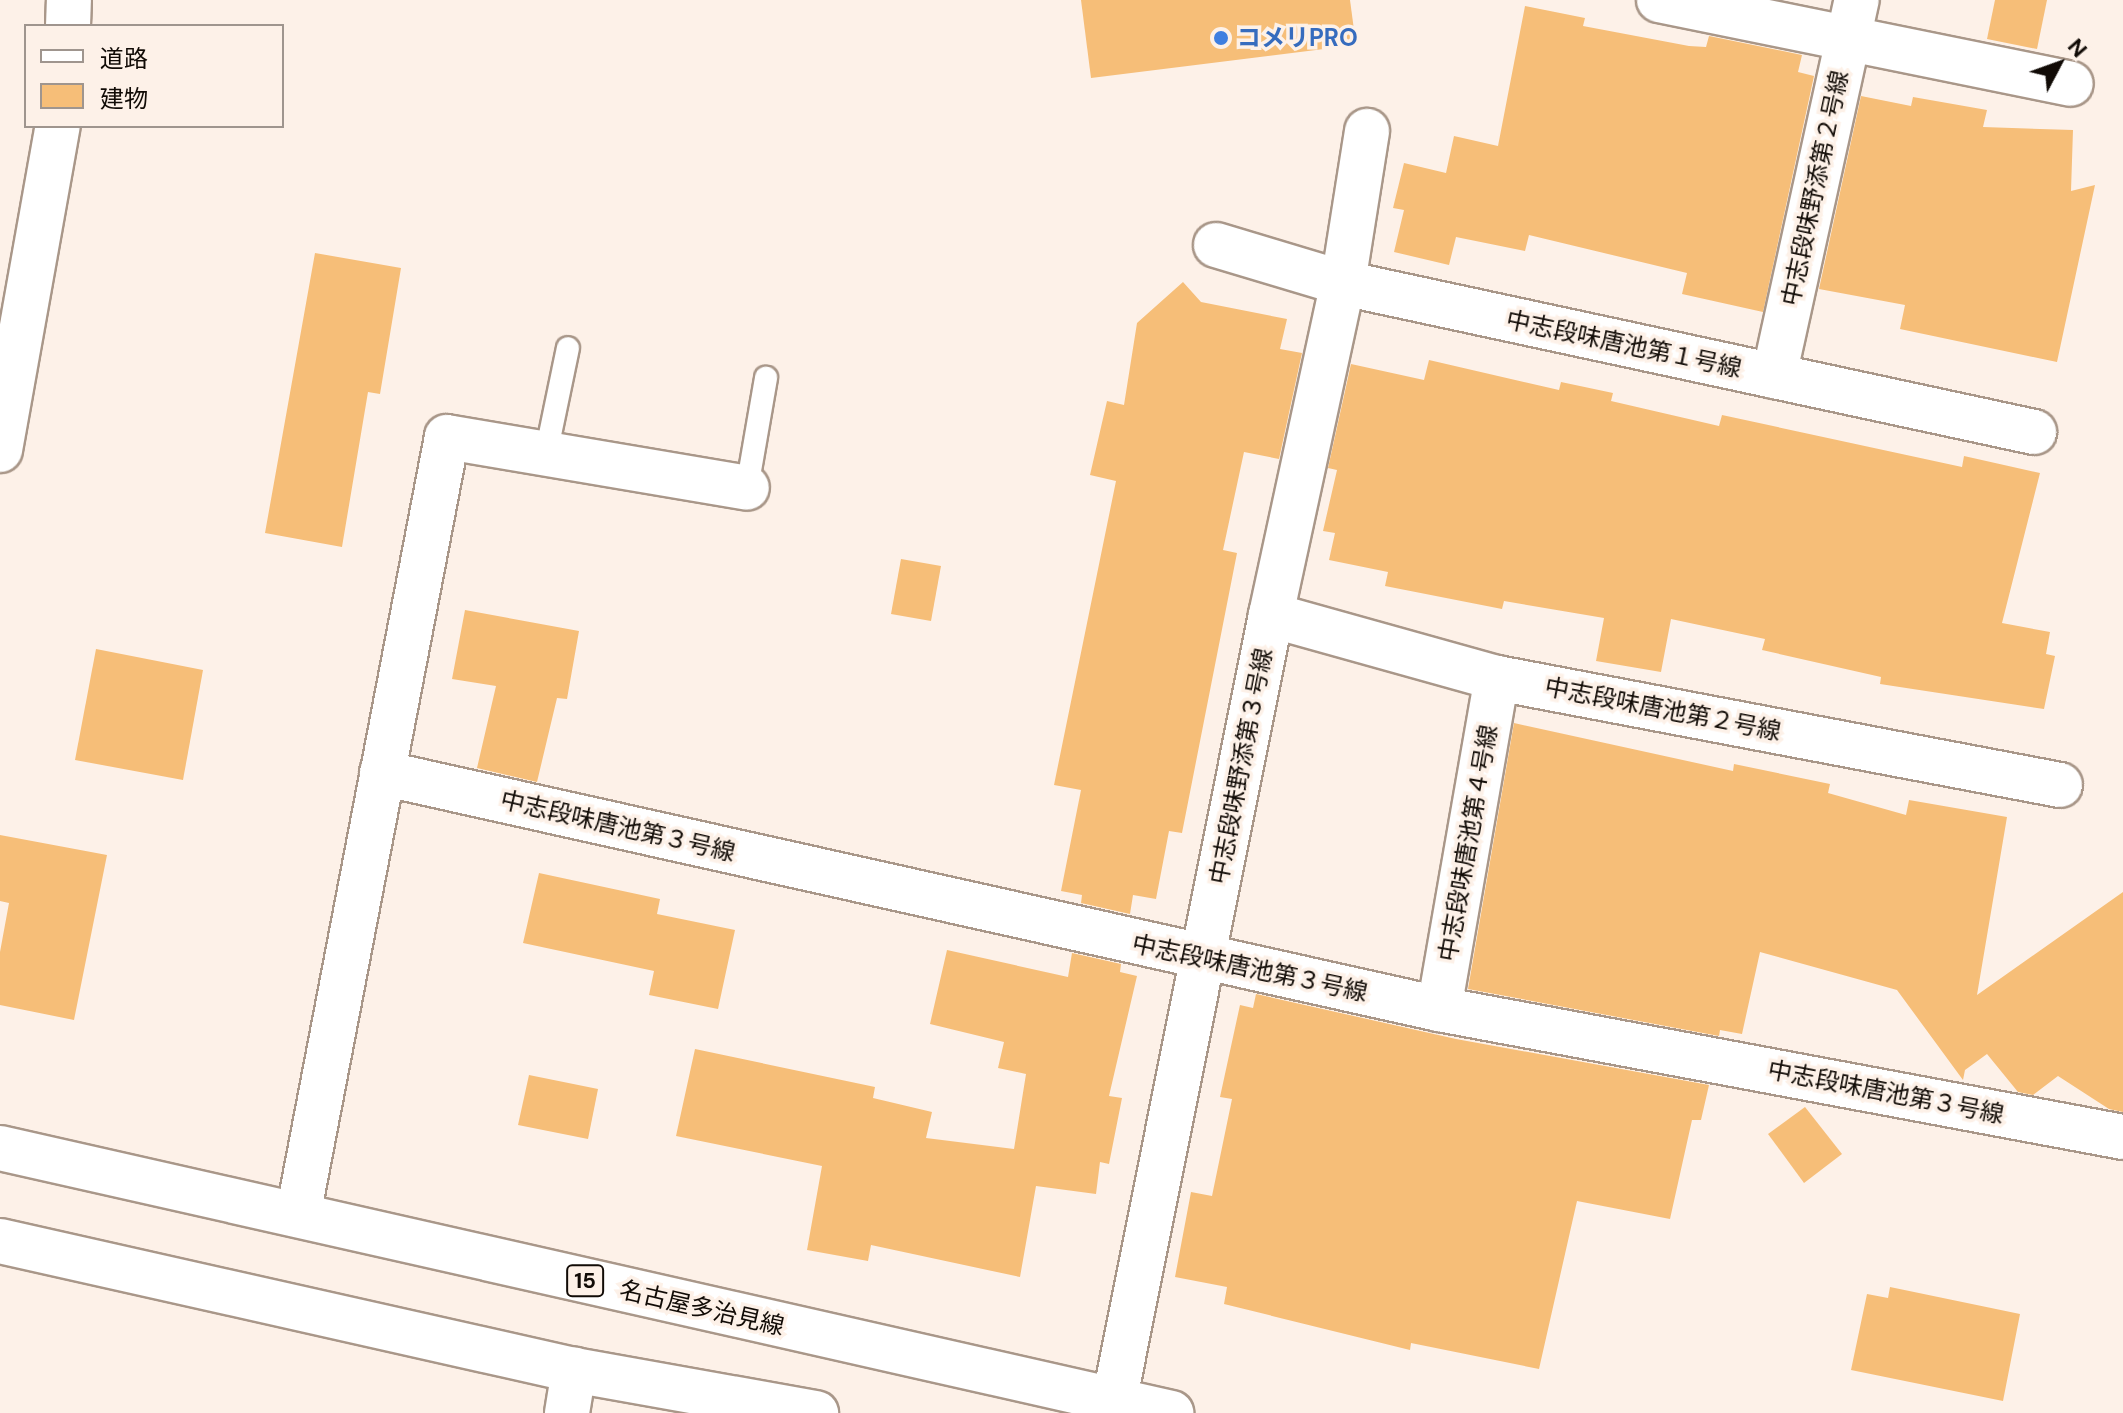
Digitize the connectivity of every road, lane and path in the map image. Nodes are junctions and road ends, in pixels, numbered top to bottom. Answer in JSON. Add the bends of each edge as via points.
{"nodes":[{"id":1,"x":69,"y":0,"type":"edge"},
{"id":2,"x":1659,"y":0,"type":"edge"},
{"id":3,"x":1853,"y":18,"type":"edge"},
{"id":4,"x":68,"y":24,"type":"edge"},
{"id":5,"x":2071,"y":84,"type":"dead end"},
{"id":6,"x":58,"y":128,"type":"edge"},
{"id":7,"x":1367,"y":131,"type":"dead end"},
{"id":8,"x":1216,"y":245,"type":"dead end"},
{"id":9,"x":1343,"y":283,"type":"junction"},
{"id":10,"x":568,"y":348,"type":"dead end"},
{"id":11,"x":1774,"y":376,"type":"junction"},
{"id":12,"x":766,"y":378,"type":"dead end"},
{"id":13,"x":2034,"y":432,"type":"dead end"},
{"id":14,"x":0,"y":448,"type":"edge"},
{"id":15,"x":546,"y":454,"type":"junction"},
{"id":16,"x":747,"y":488,"type":"joint"},
{"id":17,"x":1271,"y":615,"type":"junction"},
{"id":18,"x":1497,"y":678,"type":"junction"},
{"id":19,"x":382,"y":773,"type":"junction"},
{"id":20,"x":2060,"y":785,"type":"dead end"},
{"id":21,"x":1203,"y":959,"type":"junction"},
{"id":22,"x":1439,"y":1009,"type":"junction"},
{"id":23,"x":2123,"y":1137,"type":"edge"},
{"id":24,"x":0,"y":1148,"type":"edge"},
{"id":25,"x":298,"y":1215,"type":"junction"},
{"id":26,"x":0,"y":1241,"type":"edge"},
{"id":27,"x":574,"y":1370,"type":"junction"},
{"id":28,"x":1114,"y":1402,"type":"junction"},
{"id":29,"x":567,"y":1413,"type":"edge"},
{"id":30,"x":816,"y":1413,"type":"edge"},
{"id":31,"x":1171,"y":1413,"type":"edge"}],
"edges":[{"from":1,"to":4,"type":"street"},
{"from":2,"to":3,"type":"street"},
{"from":3,"to":5,"type":"street"},
{"from":3,"to":11,"type":"street","name":"中志段味野添第２号線"},
{"from":6,"to":14,"type":"street"},
{"from":7,"to":9,"type":"street","name":"中志段味野添第３号線"},
{"from":8,"to":9,"type":"street","name":"中志段味唐池第１号線"},
{"from":9,"to":11,"type":"street","name":"中志段味唐池第１号線"},
{"from":9,"to":17,"type":"street","name":"中志段味野添第３号線"},
{"from":10,"to":15,"type":"lane"},
{"from":11,"to":13,"type":"street","name":"中志段味唐池第１号線"},
{"from":12,"to":16,"type":"lane"},
{"from":15,"to":16,"type":"street"},
{"from":15,"to":19,"type":"street","via":[[447,437]]},
{"from":17,"to":18,"type":"street","name":"中志段味唐池第２号線"},
{"from":17,"to":21,"type":"street","name":"中志段味野添第３号線"},
{"from":18,"to":20,"type":"street","name":"中志段味唐池第２号線"},
{"from":18,"to":22,"type":"street","name":"中志段味唐池第４号線"},
{"from":19,"to":21,"type":"street","name":"中志段味唐池第３号線"},
{"from":19,"to":25,"type":"street"},
{"from":21,"to":22,"type":"street","name":"中志段味唐池第３号線"},
{"from":21,"to":28,"type":"street","name":"中志段味野添第３号線"},
{"from":22,"to":23,"type":"street","name":"中志段味唐池第３号線"},
{"from":24,"to":25,"type":"street","name":"名古屋多治見線","number":"15"},
{"from":25,"to":28,"type":"street","name":"名古屋多治見線","number":"15"},
{"from":26,"to":27,"type":"street"},
{"from":27,"to":29,"type":"street"},
{"from":27,"to":30,"type":"street"},
{"from":28,"to":31,"type":"street","name":"名古屋多治見線","number":"15"}]}
